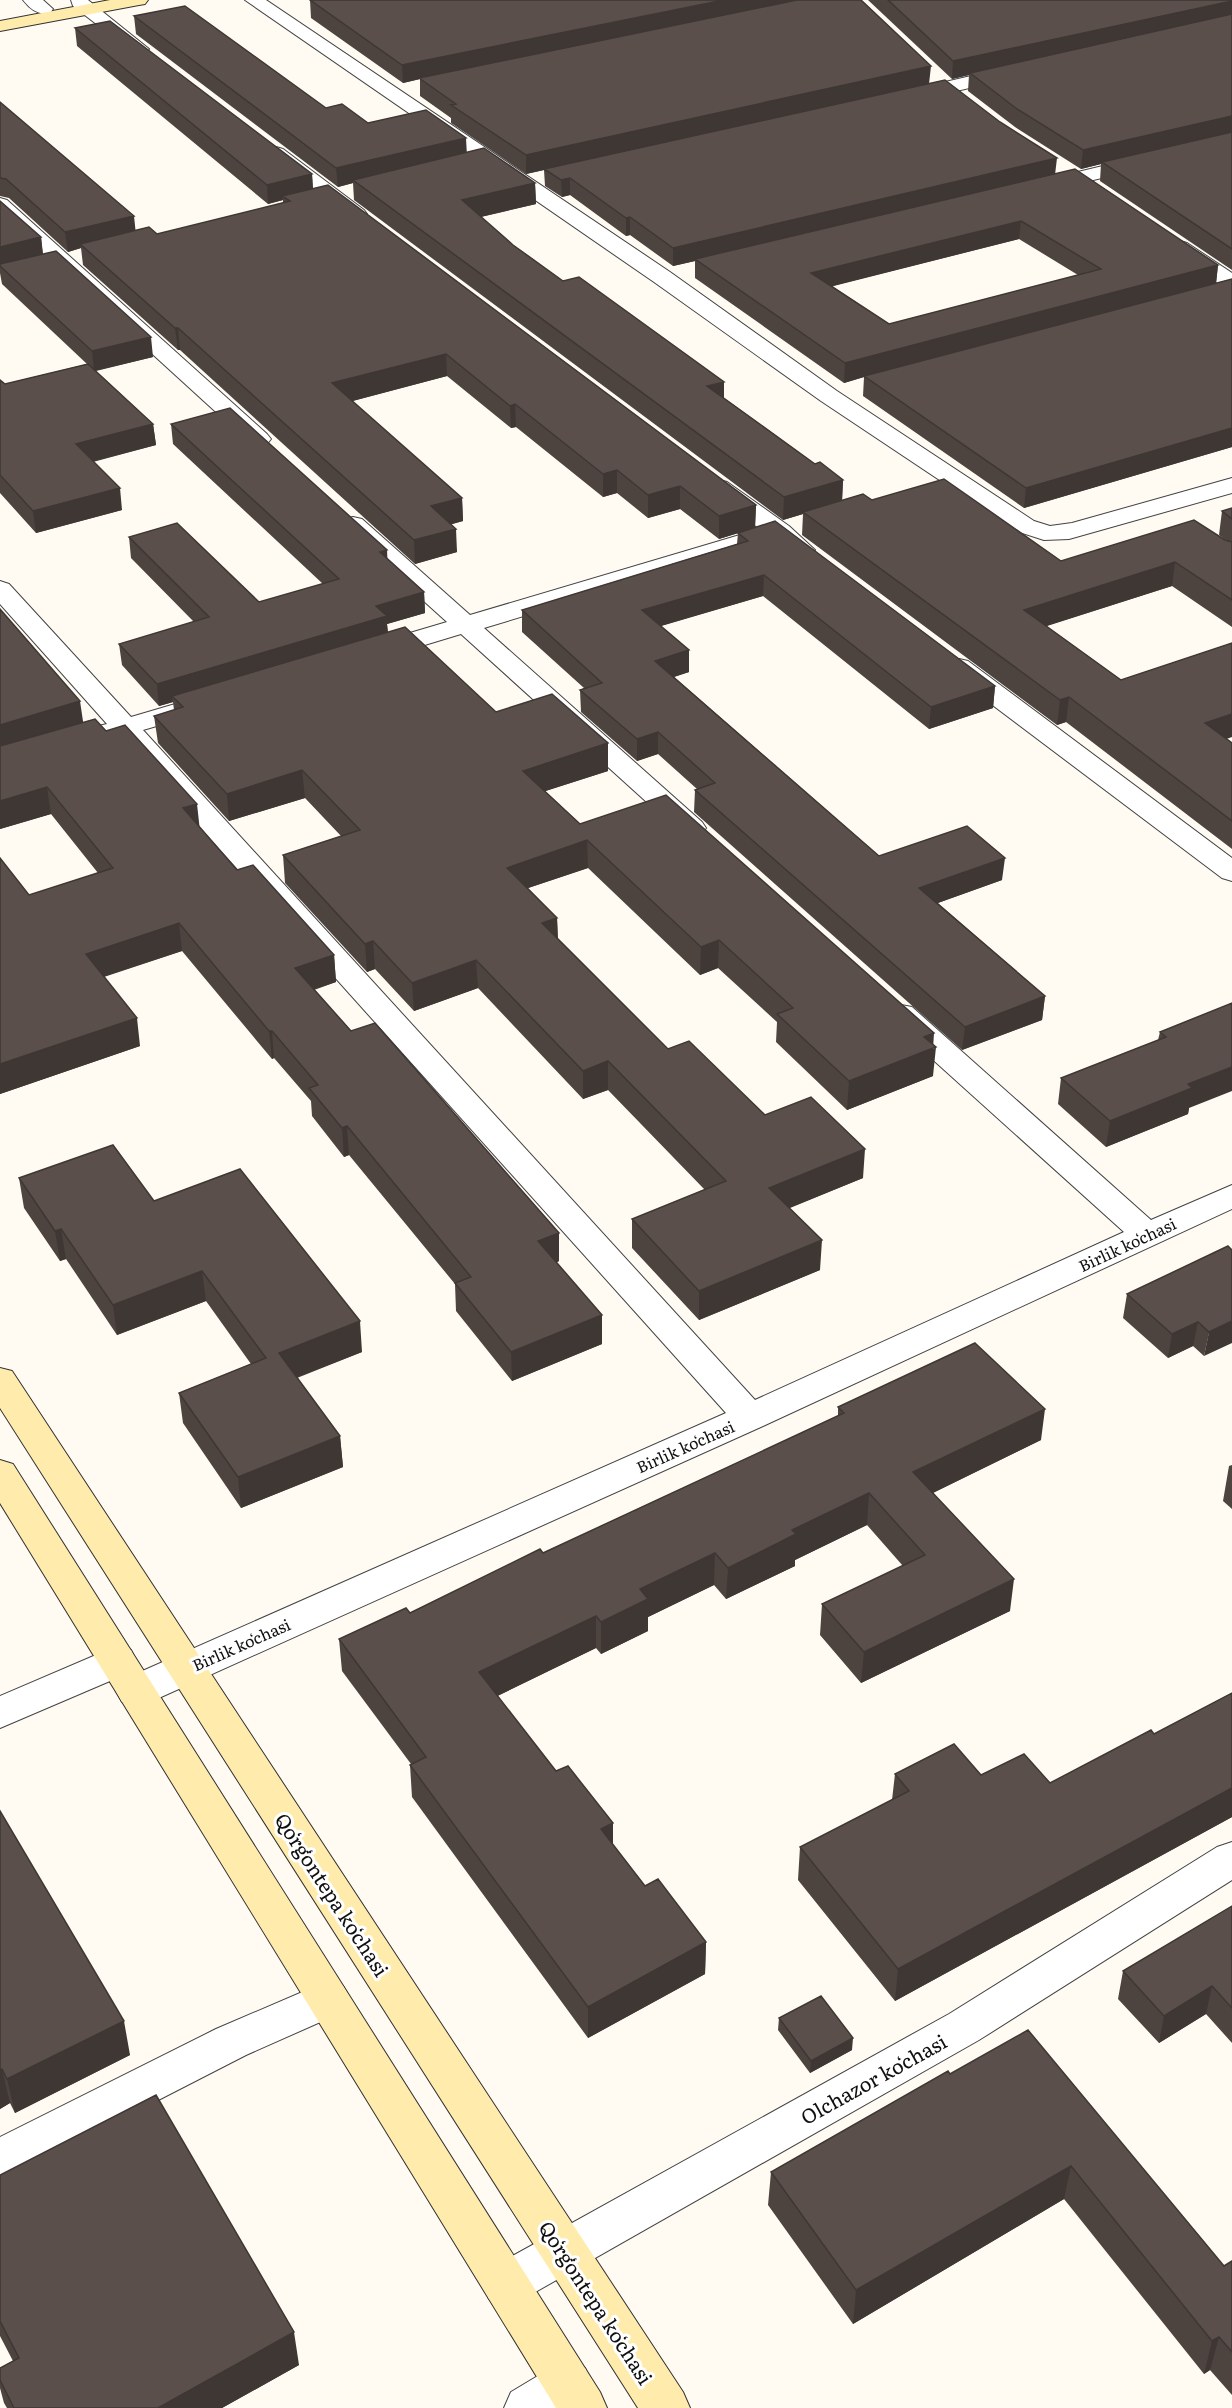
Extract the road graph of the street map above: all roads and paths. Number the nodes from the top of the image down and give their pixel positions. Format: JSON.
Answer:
{"nodes":[{"id":1,"x":139,"y":0,"type":"edge"},
{"id":2,"x":254,"y":0,"type":"edge"},
{"id":3,"x":38,"y":4,"type":"edge"},
{"id":4,"x":86,"y":4,"type":"edge"},
{"id":5,"x":0,"y":17,"type":"edge"},
{"id":6,"x":0,"y":26,"type":"edge"},
{"id":7,"x":155,"y":60,"type":"edge"},
{"id":8,"x":1027,"y":70,"type":"edge"},
{"id":9,"x":930,"y":72,"type":"edge"},
{"id":10,"x":947,"y":87,"type":"junction"},
{"id":11,"x":415,"y":88,"type":"dead end"},
{"id":12,"x":392,"y":93,"type":"junction"},
{"id":13,"x":890,"y":100,"type":"edge"},
{"id":14,"x":964,"y":100,"type":"edge"},
{"id":15,"x":258,"y":139,"type":"edge"},
{"id":16,"x":1232,"y":141,"type":"edge"},
{"id":17,"x":490,"y":159,"type":"junction"},
{"id":18,"x":468,"y":164,"type":"edge"},
{"id":19,"x":1058,"y":165,"type":"edge"},
{"id":20,"x":547,"y":177,"type":"edge"},
{"id":21,"x":1078,"y":178,"type":"junction"},
{"id":22,"x":524,"y":182,"type":"junction"},
{"id":23,"x":1020,"y":191,"type":"edge"},
{"id":24,"x":1097,"y":191,"type":"edge"},
{"id":25,"x":0,"y":204,"type":"edge"},
{"id":26,"x":370,"y":225,"type":"edge"},
{"id":27,"x":1165,"y":237,"type":"edge"},
{"id":28,"x":685,"y":271,"type":"dead end"},
{"id":29,"x":662,"y":277,"type":"junction"},
{"id":30,"x":1232,"y":283,"type":"edge"},
{"id":31,"x":1232,"y":289,"type":"edge"},
{"id":32,"x":1209,"y":295,"type":"edge"},
{"id":33,"x":852,"y":390,"type":"dead end"},
{"id":34,"x":829,"y":396,"type":"junction"},
{"id":35,"x":282,"y":459,"type":"edge"},
{"id":36,"x":703,"y":475,"type":"edge"},
{"id":37,"x":954,"y":479,"type":"junction"},
{"id":38,"x":1232,"y":485,"type":"edge"},
{"id":39,"x":921,"y":489,"type":"edge"},
{"id":40,"x":334,"y":507,"type":"edge"},
{"id":41,"x":1155,"y":507,"type":"junction"},
{"id":42,"x":812,"y":522,"type":"edge"},
{"id":43,"x":1184,"y":526,"type":"edge"},
{"id":44,"x":779,"y":532,"type":"junction"},
{"id":45,"x":817,"y":560,"type":"edge"},
{"id":46,"x":0,"y":589,"type":"edge"},
{"id":47,"x":465,"y":625,"type":"junction"},
{"id":48,"x":939,"y":652,"type":"edge"},
{"id":49,"x":351,"y":659,"type":"edge"},
{"id":50,"x":226,"y":696,"type":"edge"},
{"id":51,"x":123,"y":727,"type":"junction"},
{"id":52,"x":79,"y":741,"type":"edge"},
{"id":53,"x":713,"y":847,"type":"edge"},
{"id":54,"x":1232,"y":872,"type":"edge"},
{"id":55,"x":882,"y":998,"type":"edge"},
{"id":56,"x":1232,"y":1196,"type":"edge"},
{"id":57,"x":1148,"y":1235,"type":"junction"},
{"id":58,"x":0,"y":1380,"type":"edge"},
{"id":59,"x":750,"y":1417,"type":"junction"},
{"id":60,"x":0,"y":1473,"type":"edge"},
{"id":61,"x":187,"y":1668,"type":"junction"},
{"id":62,"x":127,"y":1676,"type":"junction"},
{"id":63,"x":0,"y":1713,"type":"edge"},
{"id":64,"x":1232,"y":1859,"type":"edge"},
{"id":65,"x":328,"y":1999,"type":"junction"},
{"id":66,"x":0,"y":2159,"type":"edge"},
{"id":67,"x":565,"y":2252,"type":"junction"},
{"id":68,"x":506,"y":2284,"type":"junction"},
{"id":69,"x":575,"y":2396,"type":"edge"},
{"id":70,"x":528,"y":2408,"type":"edge"},
{"id":71,"x":666,"y":2408,"type":"edge"}],
"edges":[{"from":1,"to":4,"type":"main road"},
{"from":2,"to":12,"type":"street"},
{"from":3,"to":4,"type":"main road"},
{"from":3,"to":5,"type":"main road"},
{"from":4,"to":6,"type":"main road"},
{"from":4,"to":7,"type":"street"},
{"from":8,"to":10,"type":"street"},
{"from":9,"to":10,"type":"street"},
{"from":10,"to":13,"type":"street"},
{"from":10,"to":14,"type":"street"},
{"from":11,"to":12,"type":"street"},
{"from":12,"to":17,"type":"street"},
{"from":15,"to":26,"type":"street"},
{"from":16,"to":21,"type":"street"},
{"from":17,"to":18,"type":"street"},
{"from":17,"to":22,"type":"street"},
{"from":19,"to":21,"type":"street"},
{"from":20,"to":22,"type":"street"},
{"from":21,"to":23,"type":"street"},
{"from":21,"to":24,"type":"street"},
{"from":22,"to":29,"type":"street"},
{"from":25,"to":35,"type":"street"},
{"from":27,"to":30,"type":"street"},
{"from":28,"to":29,"type":"street"},
{"from":29,"to":34,"type":"street"},
{"from":31,"to":32,"type":"street"},
{"from":33,"to":34,"type":"street"},
{"from":34,"to":37,"type":"street"},
{"from":36,"to":44,"type":"street"},
{"from":37,"to":39,"type":"street"},
{"from":37,"to":41,"type":"street"},
{"from":38,"to":41,"type":"street"},
{"from":40,"to":47,"type":"street"},
{"from":41,"to":43,"type":"street"},
{"from":42,"to":44,"type":"street"},
{"from":44,"to":45,"type":"street"},
{"from":44,"to":47,"type":"street"},
{"from":46,"to":51,"type":"street"},
{"from":47,"to":49,"type":"street"},
{"from":47,"to":53,"type":"street"},
{"from":48,"to":54,"type":"street"},
{"from":50,"to":51,"type":"street"},
{"from":51,"to":52,"type":"street"},
{"from":51,"to":59,"type":"street"},
{"from":55,"to":57,"type":"street"},
{"from":56,"to":57,"type":"street","name":"Birlik koʻchasi"},
{"from":57,"to":59,"type":"street","name":"Birlik koʻchasi"},
{"from":58,"to":61,"type":"main road","name":"Qoʻrgʻontepa koʻchasi"},
{"from":59,"to":61,"type":"street","name":"Birlik koʻchasi"},
{"from":60,"to":62,"type":"main road"},
{"from":61,"to":62,"type":"street","name":"Birlik koʻchasi"},
{"from":61,"to":67,"type":"main road","name":"Qoʻrgʻontepa koʻchasi"},
{"from":62,"to":63,"type":"street","name":"Birlik koʻchasi"},
{"from":62,"to":65,"type":"main road"},
{"from":64,"to":67,"type":"street","name":"Olchazor koʻchasi"},
{"from":65,"to":66,"type":"street"},
{"from":65,"to":68,"type":"main road"},
{"from":67,"to":68,"type":"street","name":"Olchazor koʻchasi"},
{"from":67,"to":71,"type":"main road","name":"Qoʻrgʻontepa koʻchasi"},
{"from":68,"to":69,"type":"main road"},
{"from":69,"to":70,"type":"street"}]}
